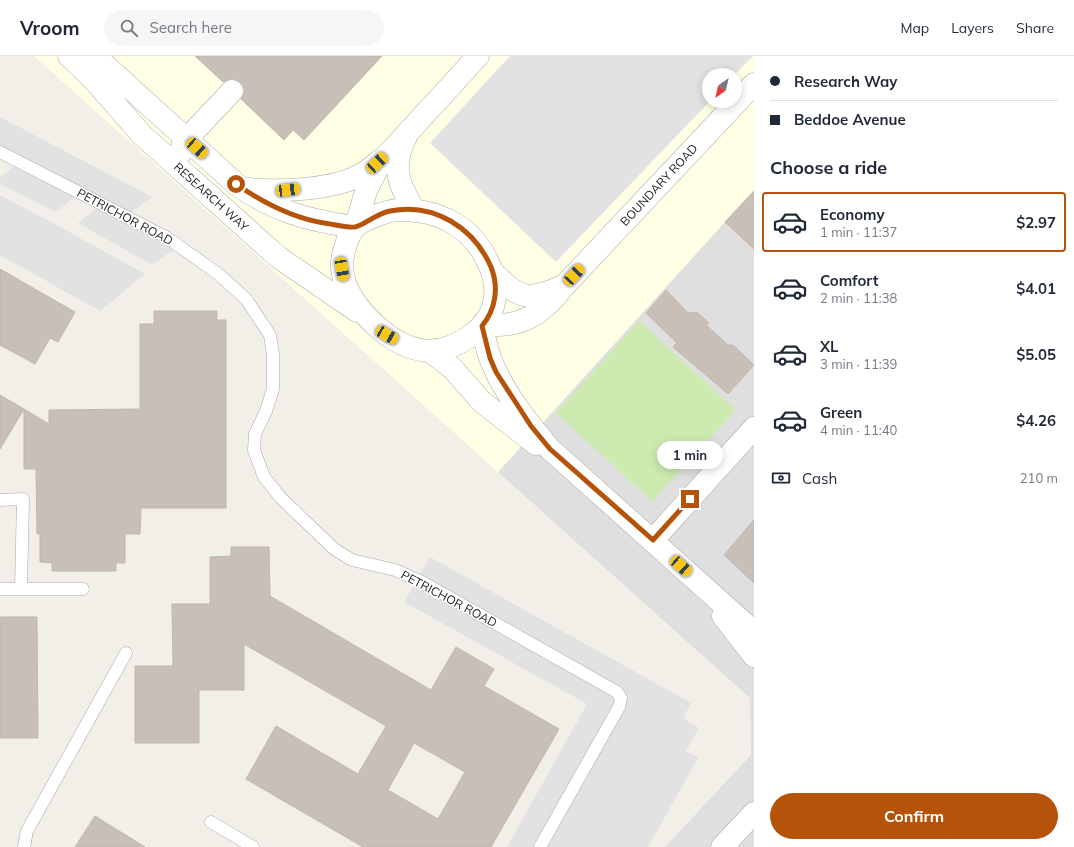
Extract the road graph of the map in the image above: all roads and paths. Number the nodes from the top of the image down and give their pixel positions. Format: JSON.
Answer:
{"nodes":[{"id":1,"x":68,"y":56,"type":"edge"},
{"id":2,"x":95,"y":56,"type":"edge"},
{"id":3,"x":478,"y":56,"type":"edge"},
{"id":4,"x":754,"y":84,"type":"edge"},
{"id":5,"x":232,"y":91,"type":"dead end"},
{"id":6,"x":412,"y":128,"type":"junction"},
{"id":7,"x":187,"y":139,"type":"junction"},
{"id":8,"x":390,"y":151,"type":"junction"},
{"id":9,"x":0,"y":152,"type":"edge"},
{"id":10,"x":179,"y":167,"type":"junction"},
{"id":11,"x":244,"y":189,"type":"junction"},
{"id":12,"x":415,"y":210,"type":"junction"},
{"id":13,"x":356,"y":226,"type":"junction"},
{"id":14,"x":493,"y":272,"type":"junction"},
{"id":15,"x":564,"y":286,"type":"junction"},
{"id":16,"x":370,"y":320,"type":"junction"},
{"id":17,"x":483,"y":326,"type":"junction"},
{"id":18,"x":430,"y":351,"type":"junction"},
{"id":19,"x":754,"y":428,"type":"edge"},
{"id":20,"x":0,"y":500,"type":"edge"},
{"id":21,"x":606,"y":500,"type":"junction"},
{"id":22,"x":653,"y":540,"type":"junction"},
{"id":23,"x":700,"y":583,"type":"junction"},
{"id":24,"x":21,"y":589,"type":"junction"},
{"id":25,"x":84,"y":589,"type":"dead end"},
{"id":26,"x":0,"y":590,"type":"edge"},
{"id":27,"x":754,"y":632,"type":"edge"},
{"id":28,"x":126,"y":653,"type":"dead end"},
{"id":29,"x":754,"y":656,"type":"edge"},
{"id":30,"x":754,"y":813,"type":"edge"},
{"id":31,"x":211,"y":822,"type":"dead end"},
{"id":32,"x":24,"y":847,"type":"edge"},
{"id":33,"x":253,"y":847,"type":"edge"},
{"id":34,"x":540,"y":847,"type":"edge"},
{"id":35,"x":722,"y":847,"type":"edge"}],
"edges":[{"from":1,"to":10,"type":"street","name":"RESEARCH WAY"},
{"from":2,"to":7,"type":"street"},
{"from":3,"to":6,"type":"street"},
{"from":4,"to":15,"type":"street","name":"BOUNDARY ROAD"},
{"from":5,"to":7,"type":"street"},
{"from":6,"to":8,"type":"street"},
{"from":6,"to":12,"type":"street"},
{"from":7,"to":10,"type":"street"},
{"from":7,"to":11,"type":"street"},
{"from":8,"to":11,"type":"street"},
{"from":8,"to":13,"type":"street"},
{"from":9,"to":34,"type":"lane","name":"PETRICHOR ROAD"},
{"from":10,"to":16,"type":"street","name":"RESEARCH WAY"},
{"from":11,"to":13,"type":"street"},
{"from":12,"to":13,"type":"street"},
{"from":12,"to":14,"type":"street"},
{"from":13,"to":16,"type":"street"},
{"from":14,"to":15,"type":"street","name":"BOUNDARY ROAD"},
{"from":14,"to":17,"type":"street"},
{"from":15,"to":17,"type":"street","name":"BOUNDARY ROAD"},
{"from":16,"to":18,"type":"street"},
{"from":17,"to":18,"type":"street"},
{"from":17,"to":21,"type":"street"},
{"from":18,"to":21,"type":"street"},
{"from":19,"to":22,"type":"street"},
{"from":20,"to":24,"type":"lane"},
{"from":21,"to":22,"type":"street"},
{"from":22,"to":23,"type":"street"},
{"from":23,"to":27,"type":"street"},
{"from":23,"to":29,"type":"street"},
{"from":24,"to":25,"type":"lane"},
{"from":24,"to":26,"type":"lane"},
{"from":28,"to":32,"type":"lane"},
{"from":30,"to":35,"type":"street"},
{"from":31,"to":33,"type":"lane"}]}
